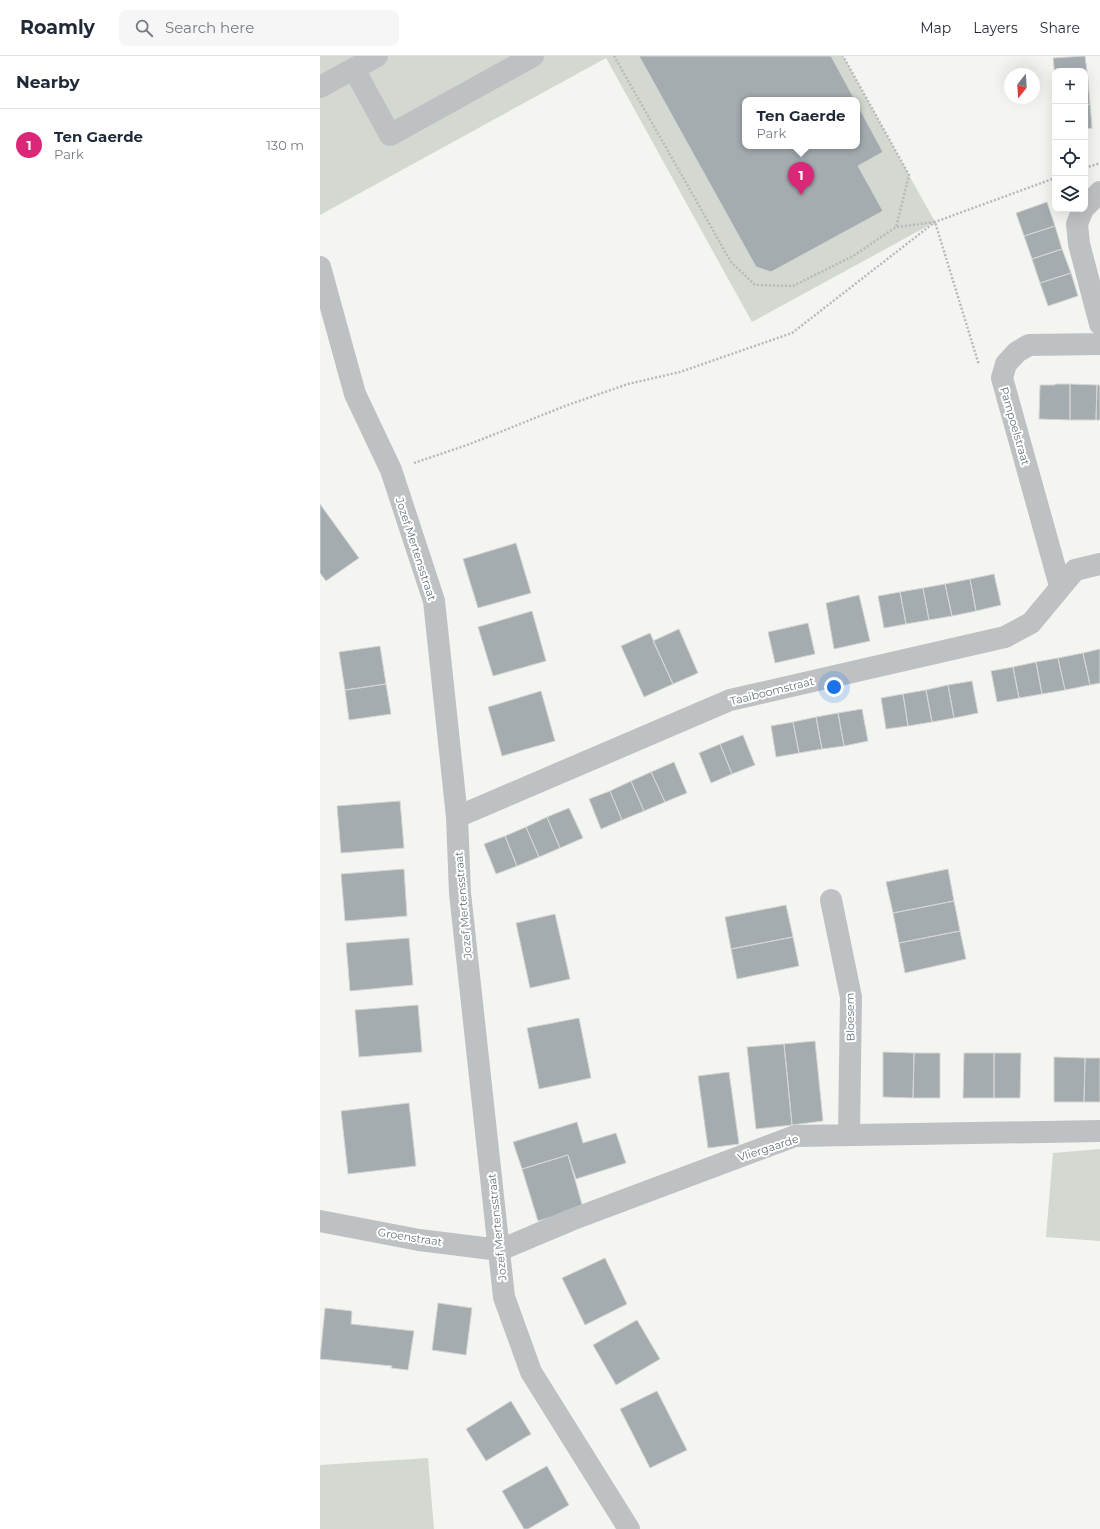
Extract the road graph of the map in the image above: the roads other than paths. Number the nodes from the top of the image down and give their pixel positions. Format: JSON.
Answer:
{"nodes":[{"id":1,"x":377,"y":56,"type":"edge"},
{"id":2,"x":533,"y":56,"type":"edge"},
{"id":3,"x":354,"y":69,"type":"junction"},
{"id":4,"x":320,"y":87,"type":"edge"},
{"id":5,"x":1100,"y":192,"type":"edge"},
{"id":6,"x":1088,"y":204,"type":"edge"},
{"id":7,"x":1082,"y":212,"type":"edge"},
{"id":8,"x":320,"y":267,"type":"edge"},
{"id":9,"x":1100,"y":324,"type":"edge"},
{"id":10,"x":1100,"y":344,"type":"edge"},
{"id":11,"x":1100,"y":564,"type":"edge"},
{"id":12,"x":1060,"y":586,"type":"junction"},
{"id":13,"x":457,"y":817,"type":"junction"},
{"id":14,"x":831,"y":900,"type":"dead end"},
{"id":15,"x":1100,"y":1131,"type":"edge"},
{"id":16,"x":849,"y":1136,"type":"junction"},
{"id":17,"x":320,"y":1221,"type":"edge"},
{"id":18,"x":500,"y":1250,"type":"junction"},
{"id":19,"x":629,"y":1529,"type":"edge"}],
"edges":[{"from":1,"to":3,"type":"street"},
{"from":2,"to":3,"type":"street"},
{"from":3,"to":4,"type":"street"},
{"from":5,"to":6,"type":"street"},
{"from":7,"to":9,"type":"street"},
{"from":8,"to":13,"type":"street","name":"Jozef Mertensstraat"},
{"from":10,"to":12,"type":"street","name":"Pampoelstraat"},
{"from":11,"to":12,"type":"street","name":"Taaiboomstraat"},
{"from":12,"to":13,"type":"street","name":"Taaiboomstraat"},
{"from":13,"to":18,"type":"street","name":"Jozef Mertensstraat"},
{"from":14,"to":16,"type":"street","name":"Bloesem"},
{"from":15,"to":16,"type":"street","name":"Vliergaarde"},
{"from":16,"to":18,"type":"street","name":"Vliergaarde"},
{"from":17,"to":18,"type":"street","name":"Groenstraat"},
{"from":18,"to":19,"type":"street","name":"Jozef Mertensstraat"}]}
